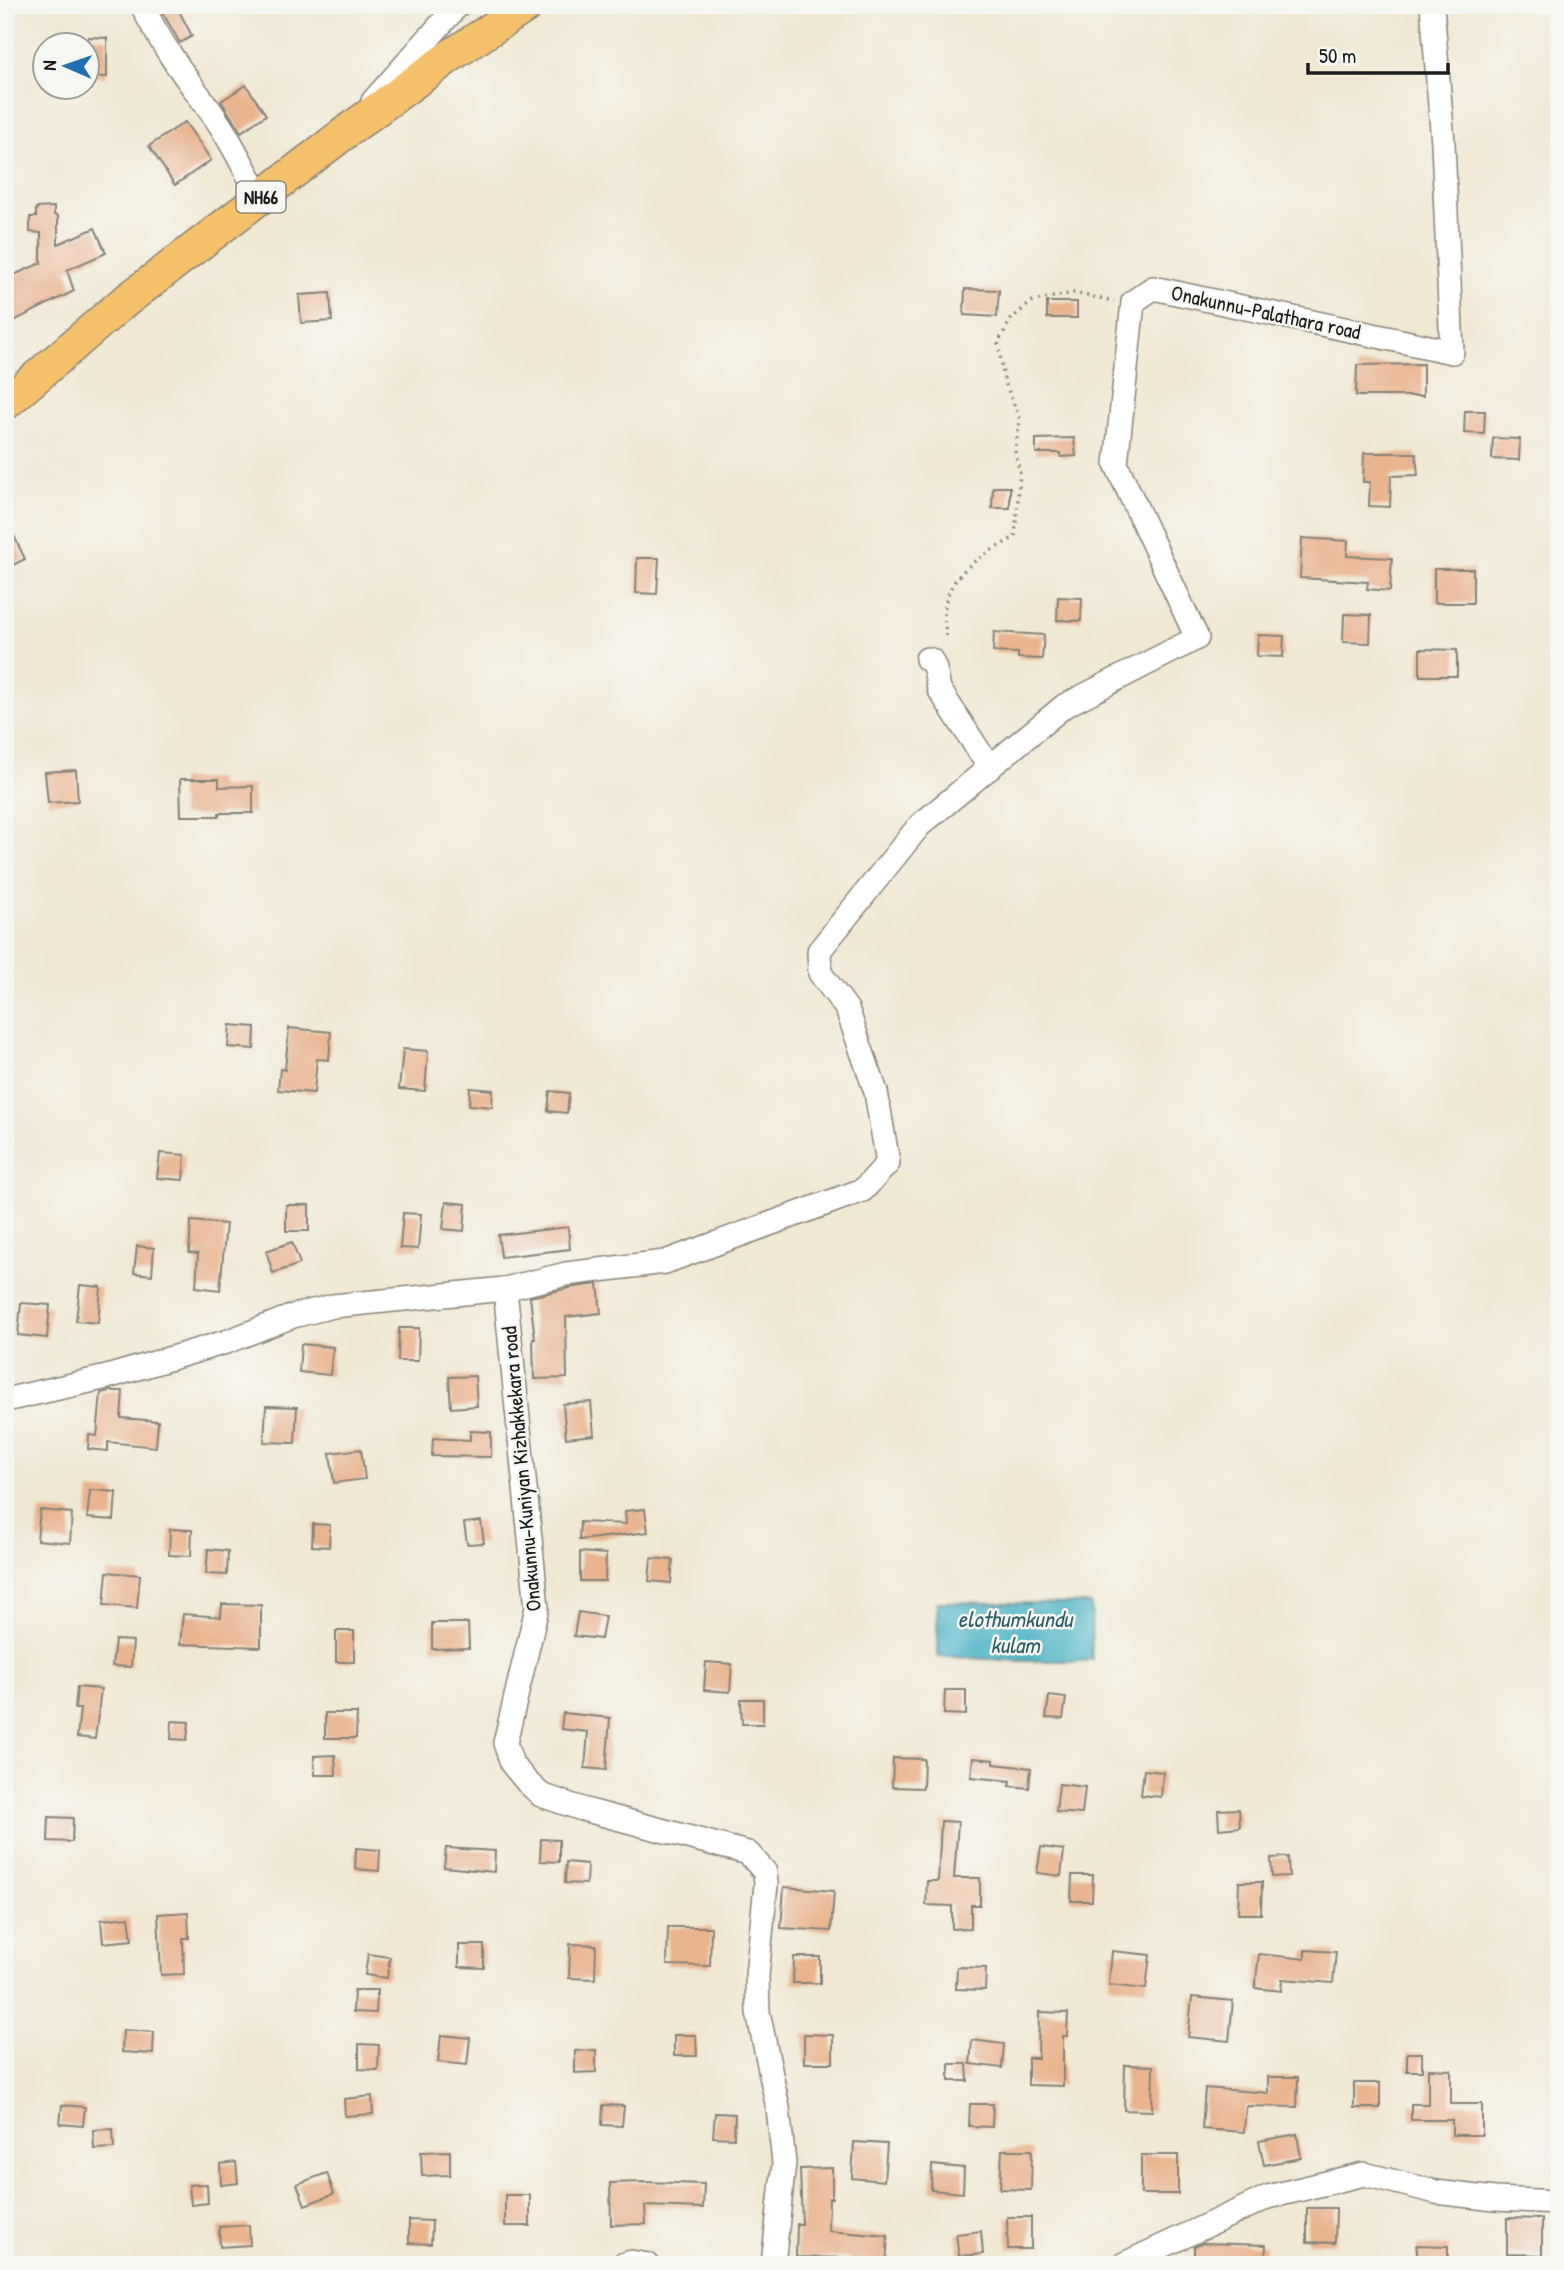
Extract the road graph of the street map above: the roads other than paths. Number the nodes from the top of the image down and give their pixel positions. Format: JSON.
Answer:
{"nodes":[{"id":1,"x":142,"y":5,"type":"edge"},
{"id":2,"x":458,"y":5,"type":"edge"},
{"id":3,"x":528,"y":5,"type":"edge"},
{"id":4,"x":1432,"y":5,"type":"edge"},
{"id":5,"x":346,"y":132,"type":"junction"},
{"id":6,"x":260,"y":198,"type":"junction"},
{"id":7,"x":5,"y":404,"type":"edge"},
{"id":8,"x":927,"y":659,"type":"dead end"},
{"id":9,"x":990,"y":768,"type":"junction"},
{"id":10,"x":505,"y":1289,"type":"junction"},
{"id":11,"x":5,"y":1400,"type":"edge"},
{"id":12,"x":1559,"y":2202,"type":"edge"},
{"id":13,"x":622,"y":2265,"type":"edge"},
{"id":14,"x":648,"y":2265,"type":"edge"},
{"id":15,"x":773,"y":2265,"type":"edge"},
{"id":16,"x":1122,"y":2265,"type":"edge"}],
"edges":[{"from":1,"to":6,"type":"street"},
{"from":2,"to":5,"type":"street"},
{"from":3,"to":5,"type":"highway","number":"NH66"},
{"from":4,"to":9,"type":"street","name":"Onakunnu-Palathara road"},
{"from":5,"to":6,"type":"highway","number":"NH66"},
{"from":6,"to":7,"type":"highway","number":"NH66"},
{"from":8,"to":9,"type":"street"},
{"from":9,"to":10,"type":"street","name":"Onakunnu-Palathara road"},
{"from":10,"to":11,"type":"street"},
{"from":10,"to":15,"type":"street","name":"Onakunnu-Kuniyan Kizhakkekara road"},
{"from":12,"to":16,"type":"street"},
{"from":13,"to":14,"type":"street"}]}
